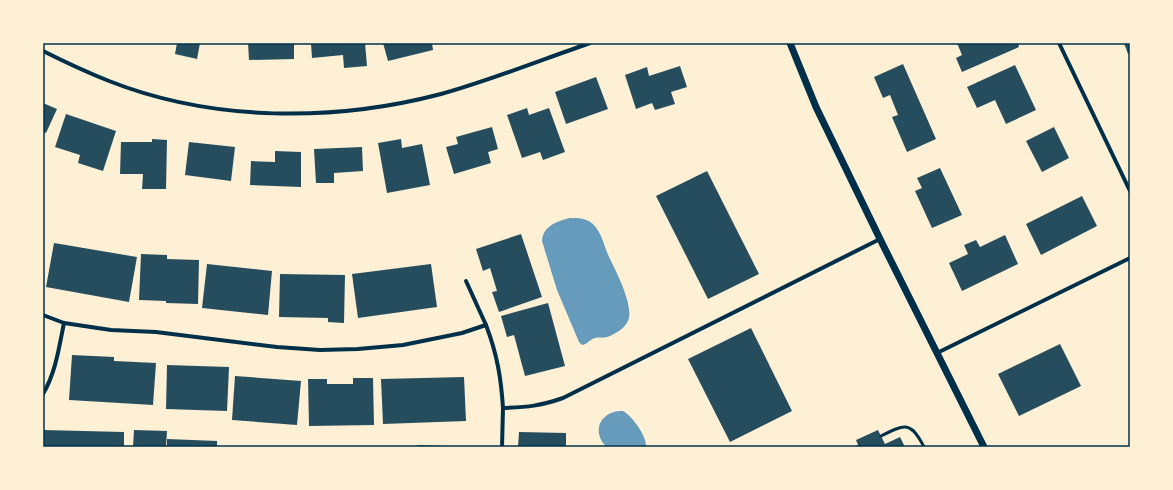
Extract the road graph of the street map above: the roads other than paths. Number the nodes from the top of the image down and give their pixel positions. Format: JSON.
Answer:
{"nodes":[{"id":1,"x":590,"y":43,"type":"edge"},
{"id":2,"x":790,"y":43,"type":"edge"},
{"id":3,"x":1059,"y":43,"type":"edge"},
{"id":4,"x":43,"y":51,"type":"edge"},
{"id":5,"x":1130,"y":191,"type":"edge"},
{"id":6,"x":880,"y":239,"type":"junction"},
{"id":7,"x":1130,"y":258,"type":"edge"},
{"id":8,"x":466,"y":281,"type":"dead end"},
{"id":9,"x":43,"y":315,"type":"edge"},
{"id":10,"x":64,"y":323,"type":"junction"},
{"id":11,"x":486,"y":325,"type":"junction"},
{"id":12,"x":937,"y":353,"type":"junction"},
{"id":13,"x":43,"y":394,"type":"edge"},
{"id":14,"x":503,"y":408,"type":"junction"},
{"id":15,"x":881,"y":436,"type":"dead end"},
{"id":16,"x":502,"y":447,"type":"edge"},
{"id":17,"x":924,"y":447,"type":"edge"},
{"id":18,"x":984,"y":447,"type":"edge"}],
"edges":[{"from":1,"to":4,"type":"street"},
{"from":2,"to":6,"type":"street"},
{"from":3,"to":5,"type":"street"},
{"from":6,"to":12,"type":"street"},
{"from":6,"to":14,"type":"street"},
{"from":7,"to":12,"type":"street"},
{"from":8,"to":11,"type":"street"},
{"from":9,"to":10,"type":"street"},
{"from":10,"to":11,"type":"street"},
{"from":10,"to":13,"type":"street"},
{"from":11,"to":14,"type":"street"},
{"from":12,"to":18,"type":"street"},
{"from":14,"to":16,"type":"street"},
{"from":15,"to":17,"type":"lane"}]}
